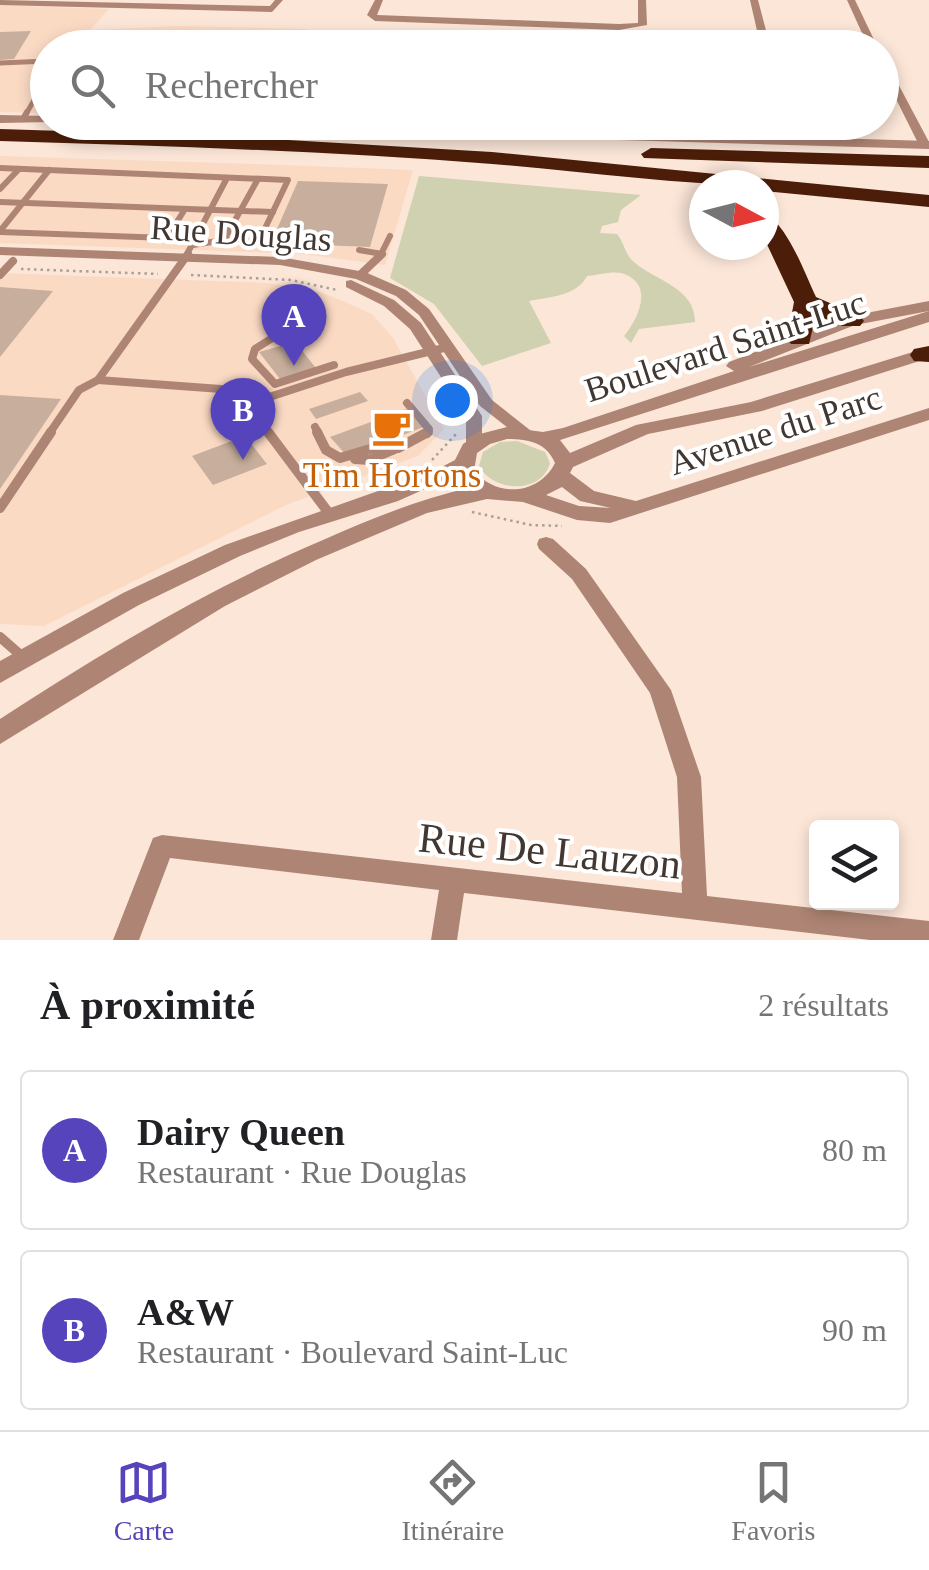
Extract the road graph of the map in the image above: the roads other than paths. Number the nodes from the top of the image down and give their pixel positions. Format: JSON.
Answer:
{"nodes":[{"id":1,"x":380,"y":0,"type":"edge"},
{"id":2,"x":642,"y":0,"type":"edge"},
{"id":3,"x":754,"y":0,"type":"edge"},
{"id":4,"x":851,"y":0,"type":"edge"},
{"id":5,"x":15,"y":1,"type":"edge"},
{"id":6,"x":0,"y":2,"type":"edge"},
{"id":7,"x":111,"y":2,"type":"edge"},
{"id":8,"x":275,"y":4,"type":"edge"},
{"id":9,"x":762,"y":30,"type":"edge"},
{"id":10,"x":865,"y":30,"type":"edge"},
{"id":11,"x":30,"y":62,"type":"edge"},
{"id":12,"x":0,"y":63,"type":"edge"},
{"id":13,"x":899,"y":95,"type":"edge"},
{"id":14,"x":30,"y":107,"type":"edge"},
{"id":15,"x":0,"y":118,"type":"edge"},
{"id":16,"x":23,"y":119,"type":"junction"},
{"id":17,"x":30,"y":119,"type":"edge"},
{"id":18,"x":0,"y":135,"type":"edge"},
{"id":19,"x":30,"y":136,"type":"edge"},
{"id":20,"x":121,"y":140,"type":"edge"},
{"id":21,"x":732,"y":140,"type":"edge"},
{"id":22,"x":790,"y":142,"type":"joint"},
{"id":23,"x":0,"y":150,"type":"edge"},
{"id":24,"x":363,"y":150,"type":"junction"},
{"id":25,"x":928,"y":150,"type":"edge"},
{"id":26,"x":0,"y":170,"type":"edge"},
{"id":27,"x":49,"y":170,"type":"junction"},
{"id":28,"x":17,"y":171,"type":"junction"},
{"id":29,"x":227,"y":178,"type":"junction"},
{"id":30,"x":258,"y":179,"type":"junction"},
{"id":31,"x":689,"y":186,"type":"edge"},
{"id":32,"x":0,"y":190,"type":"edge"},
{"id":33,"x":779,"y":194,"type":"edge"},
{"id":34,"x":0,"y":202,"type":"edge"},
{"id":35,"x":929,"y":202,"type":"edge"},
{"id":36,"x":22,"y":203,"type":"junction"},
{"id":37,"x":862,"y":203,"type":"junction"},
{"id":38,"x":184,"y":208,"type":"junction"},
{"id":39,"x":929,"y":209,"type":"edge"},
{"id":40,"x":212,"y":210,"type":"junction"},
{"id":41,"x":240,"y":210,"type":"junction"},
{"id":42,"x":273,"y":212,"type":"junction"},
{"id":43,"x":779,"y":217,"type":"edge"},
{"id":44,"x":779,"y":220,"type":"edge"},
{"id":45,"x":0,"y":232,"type":"edge"},
{"id":46,"x":390,"y":236,"type":"dead end"},
{"id":47,"x":224,"y":240,"type":"junction"},
{"id":48,"x":358,"y":250,"type":"dead end"},
{"id":49,"x":382,"y":254,"type":"junction"},
{"id":50,"x":185,"y":256,"type":"junction"},
{"id":51,"x":4,"y":257,"type":"edge"},
{"id":52,"x":0,"y":275,"type":"edge"},
{"id":53,"x":360,"y":275,"type":"junction"},
{"id":54,"x":306,"y":297,"type":"dead end"},
{"id":55,"x":806,"y":302,"type":"junction"},
{"id":56,"x":929,"y":306,"type":"edge"},
{"id":57,"x":929,"y":316,"type":"edge"},
{"id":58,"x":852,"y":321,"type":"junction"},
{"id":59,"x":800,"y":339,"type":"junction"},
{"id":60,"x":440,"y":349,"type":"junction"},
{"id":61,"x":927,"y":354,"type":"edge"},
{"id":62,"x":334,"y":364,"type":"dead end"},
{"id":63,"x":98,"y":380,"type":"junction"},
{"id":64,"x":714,"y":383,"type":"junction"},
{"id":65,"x":407,"y":403,"type":"dead end"},
{"id":66,"x":248,"y":404,"type":"junction"},
{"id":67,"x":929,"y":414,"type":"edge"},
{"id":68,"x":316,"y":427,"type":"dead end"},
{"id":69,"x":534,"y":436,"type":"junction"},
{"id":70,"x":474,"y":444,"type":"junction"},
{"id":71,"x":462,"y":464,"type":"junction"},
{"id":72,"x":563,"y":470,"type":"junction"},
{"id":73,"x":486,"y":492,"type":"junction"},
{"id":74,"x":524,"y":495,"type":"junction"},
{"id":75,"x":642,"y":507,"type":"junction"},
{"id":76,"x":0,"y":508,"type":"edge"},
{"id":77,"x":331,"y":516,"type":"junction"},
{"id":78,"x":546,"y":544,"type":"dead end"},
{"id":79,"x":0,"y":637,"type":"edge"},
{"id":80,"x":24,"y":658,"type":"junction"},
{"id":81,"x":0,"y":673,"type":"edge"},
{"id":82,"x":0,"y":733,"type":"edge"},
{"id":83,"x":452,"y":880,"type":"junction"},
{"id":84,"x":695,"y":907,"type":"junction"},
{"id":85,"x":929,"y":934,"type":"edge"},
{"id":86,"x":126,"y":940,"type":"edge"},
{"id":87,"x":444,"y":940,"type":"edge"}],
"edges":[{"from":1,"to":2,"type":"street"},
{"from":3,"to":9,"type":"street"},
{"from":4,"to":10,"type":"street"},
{"from":5,"to":6,"type":"street"},
{"from":5,"to":7,"type":"street"},
{"from":7,"to":8,"type":"street"},
{"from":11,"to":12,"type":"lane"},
{"from":13,"to":25,"type":"street"},
{"from":14,"to":16,"type":"lane"},
{"from":15,"to":16,"type":"street"},
{"from":16,"to":17,"type":"street"},
{"from":18,"to":19,"type":"highway"},
{"from":20,"to":24,"type":"highway"},
{"from":21,"to":22,"type":"street"},
{"from":22,"to":25,"type":"street"},
{"from":23,"to":31,"type":"highway"},
{"from":24,"to":25,"type":"highway"},
{"from":24,"to":35,"type":"highway"},
{"from":26,"to":28,"type":"lane"},
{"from":27,"to":28,"type":"lane"},
{"from":27,"to":29,"type":"lane"},
{"from":27,"to":36,"type":"lane"},
{"from":28,"to":32,"type":"lane"},
{"from":29,"to":30,"type":"lane"},
{"from":29,"to":40,"type":"lane"},
{"from":30,"to":41,"type":"lane"},
{"from":30,"to":42,"type":"lane"},
{"from":33,"to":37,"type":"highway"},
{"from":34,"to":36,"type":"lane"},
{"from":36,"to":38,"type":"lane"},
{"from":36,"to":45,"type":"lane"},
{"from":37,"to":39,"type":"highway"},
{"from":37,"to":43,"type":"highway"},
{"from":38,"to":40,"type":"lane"},
{"from":38,"to":45,"type":"lane"},
{"from":40,"to":41,"type":"lane"},
{"from":40,"to":50,"type":"lane"},
{"from":41,"to":42,"type":"lane"},
{"from":41,"to":47,"type":"lane"},
{"from":42,"to":47,"type":"lane"},
{"from":44,"to":55,"type":"highway"},
{"from":46,"to":49,"type":"lane"},
{"from":47,"to":50,"type":"lane"},
{"from":48,"to":49,"type":"lane"},
{"from":49,"to":53,"type":"lane"},
{"from":50,"to":51,"type":"street","name":"Rue Douglas"},
{"from":50,"to":53,"type":"street","name":"Rue Douglas"},
{"from":50,"to":60,"type":"street","name":"Rue Douglas"},
{"from":50,"to":63,"type":"lane"},
{"from":51,"to":52,"type":"lane"},
{"from":53,"to":60,"type":"street","name":"Rue Douglas"},
{"from":54,"to":62,"type":"lane"},
{"from":55,"to":58,"type":"highway"},
{"from":55,"to":59,"type":"highway"},
{"from":56,"to":58,"type":"street"},
{"from":57,"to":64,"type":"street","name":"Boulevard Saint-Luc"},
{"from":58,"to":59,"type":"street"},
{"from":59,"to":64,"type":"street"},
{"from":60,"to":66,"type":"lane"},
{"from":60,"to":69,"type":"street","name":"Rue Douglas"},
{"from":60,"to":70,"type":"street","name":"Rue Douglas"},
{"from":61,"to":72,"type":"street","name":"Boulevard Saint-Luc"},
{"from":63,"to":66,"type":"lane"},
{"from":63,"to":76,"type":"lane"},
{"from":64,"to":69,"type":"street","name":"Boulevard Saint-Luc"},
{"from":65,"to":68,"type":"lane"},
{"from":66,"to":77,"type":"lane"},
{"from":67,"to":75,"type":"street","name":"Avenue du Parc"},
{"from":69,"to":70,"type":"street"},
{"from":69,"to":72,"type":"street"},
{"from":70,"to":71,"type":"street"},
{"from":71,"to":73,"type":"street"},
{"from":71,"to":77,"type":"street"},
{"from":72,"to":74,"type":"street"},
{"from":72,"to":75,"type":"street","name":"Avenue du Parc"},
{"from":73,"to":74,"type":"street"},
{"from":73,"to":82,"type":"street"},
{"from":74,"to":75,"type":"street","name":"Avenue du Parc"},
{"from":77,"to":80,"type":"street"},
{"from":78,"to":84,"type":"street"},
{"from":79,"to":80,"type":"lane"},
{"from":80,"to":81,"type":"street"},
{"from":83,"to":84,"type":"street","name":"Rue De Lauzon"},
{"from":83,"to":86,"type":"street","name":"Rue De Lauzon"},
{"from":83,"to":87,"type":"street"},
{"from":84,"to":85,"type":"street","name":"Rue De Lauzon"}]}
